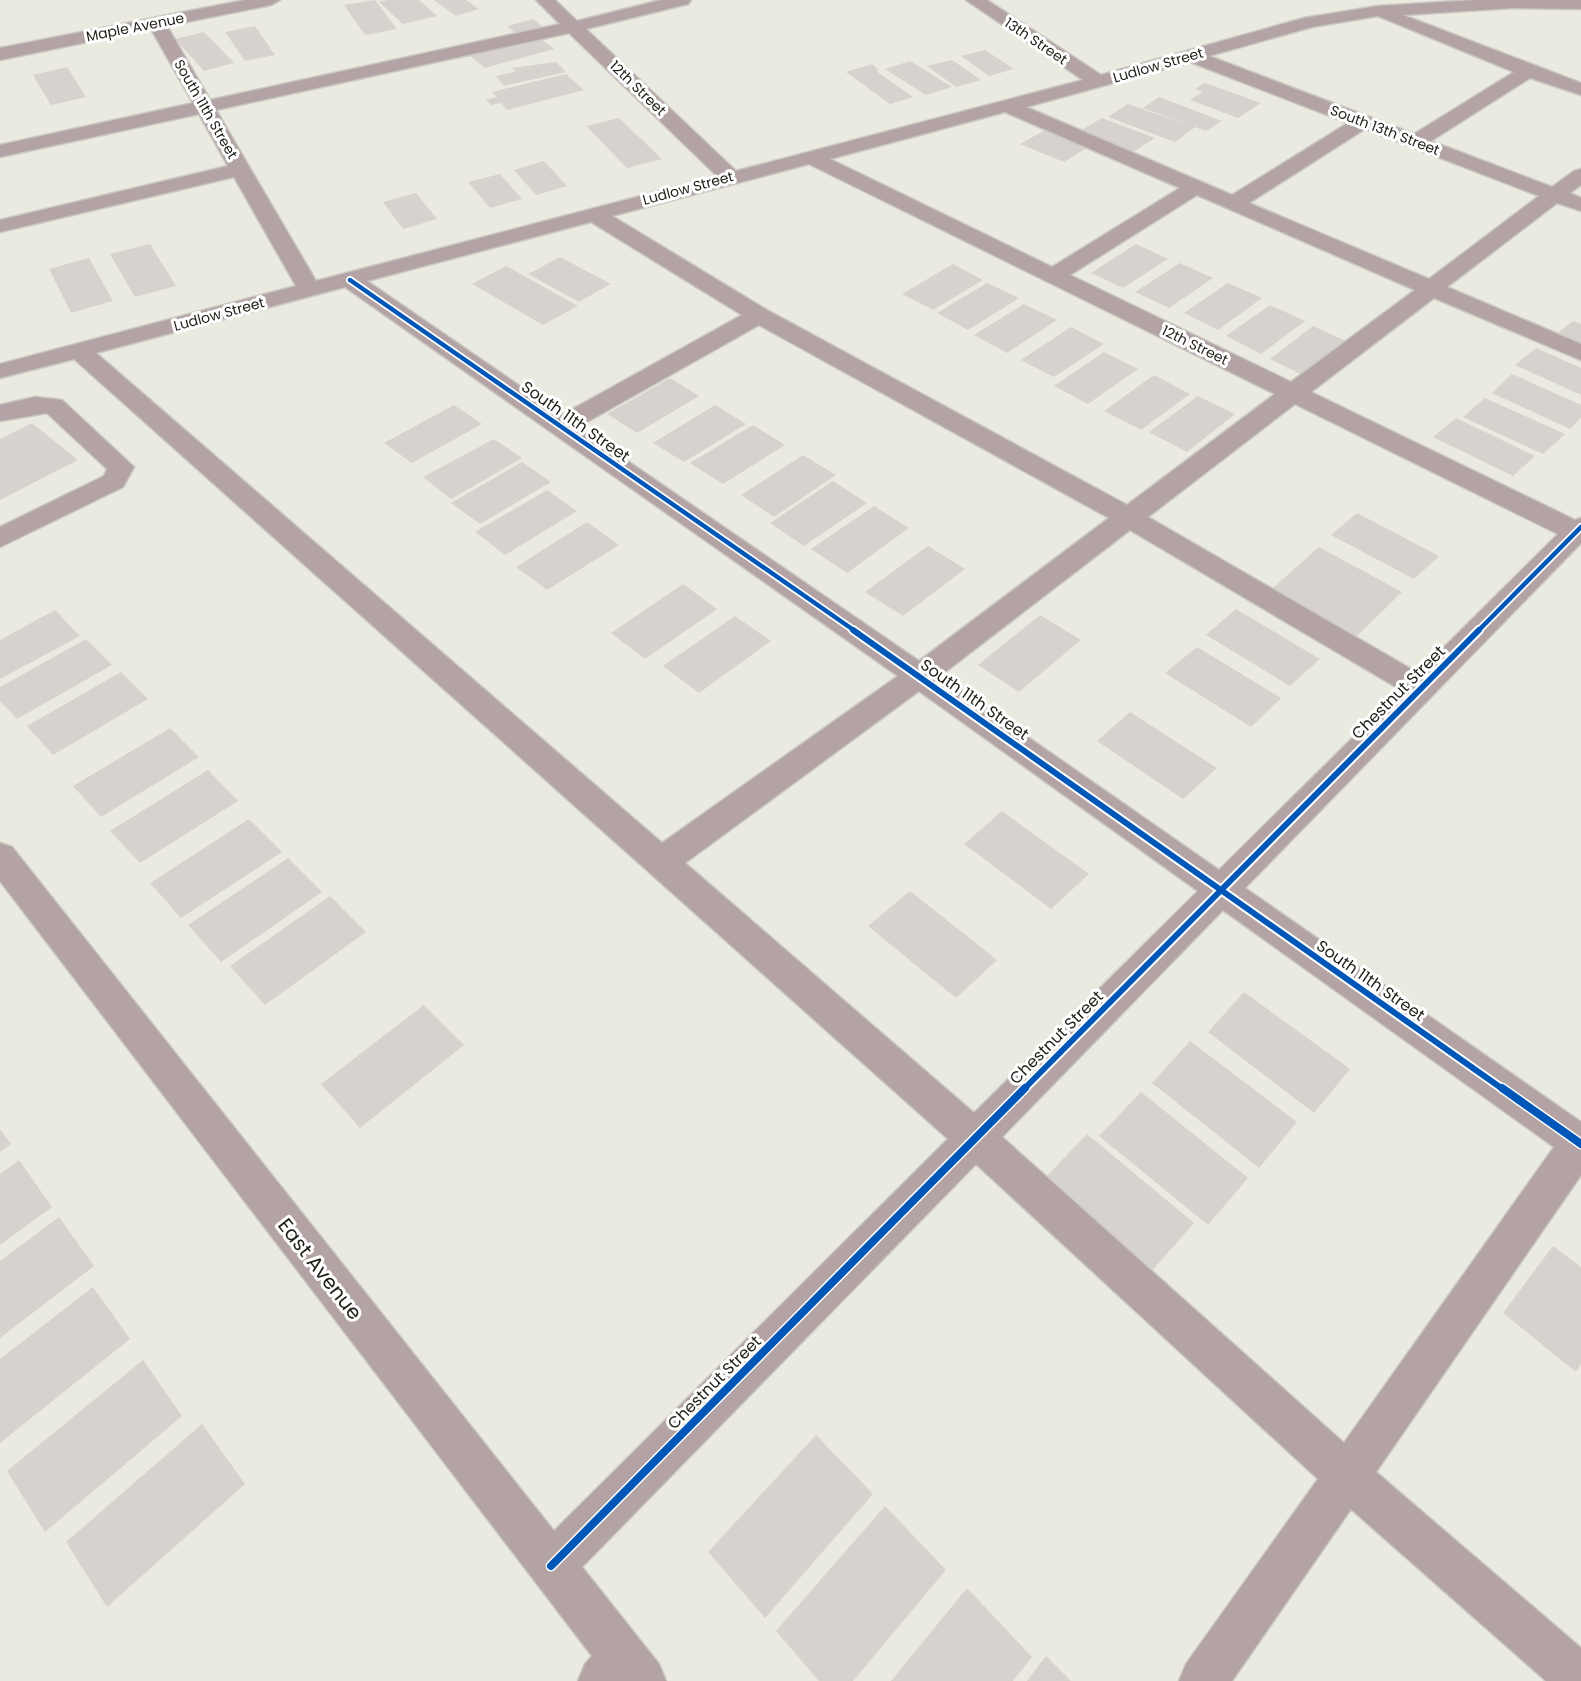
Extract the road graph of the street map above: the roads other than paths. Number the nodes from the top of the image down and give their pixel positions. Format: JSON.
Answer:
{"nodes":[{"id":1,"x":271,"y":0,"type":"edge"},
{"id":2,"x":545,"y":0,"type":"edge"},
{"id":3,"x":682,"y":0,"type":"edge"},
{"id":4,"x":975,"y":0,"type":"edge"},
{"id":5,"x":1581,"y":4,"type":"edge"},
{"id":6,"x":1378,"y":11,"type":"junction"},
{"id":7,"x":156,"y":22,"type":"junction"},
{"id":8,"x":573,"y":27,"type":"junction"},
{"id":9,"x":0,"y":54,"type":"edge"},
{"id":10,"x":1189,"y":55,"type":"junction"},
{"id":11,"x":1528,"y":71,"type":"junction"},
{"id":12,"x":1098,"y":82,"type":"junction"},
{"id":13,"x":1581,"y":89,"type":"edge"},
{"id":14,"x":1007,"y":106,"type":"junction"},
{"id":15,"x":206,"y":107,"type":"junction"},
{"id":16,"x":1363,"y":122,"type":"junction"},
{"id":17,"x":1415,"y":142,"type":"junction"},
{"id":18,"x":0,"y":151,"type":"edge"},
{"id":19,"x":810,"y":157,"type":"junction"},
{"id":20,"x":240,"y":169,"type":"junction"},
{"id":21,"x":1581,"y":175,"type":"edge"},
{"id":22,"x":730,"y":177,"type":"junction"},
{"id":23,"x":1196,"y":187,"type":"junction"},
{"id":24,"x":1554,"y":195,"type":"junction"},
{"id":25,"x":1234,"y":203,"type":"junction"},
{"id":26,"x":1581,"y":205,"type":"edge"},
{"id":27,"x":593,"y":214,"type":"junction"},
{"id":28,"x":0,"y":226,"type":"edge"},
{"id":29,"x":1053,"y":276,"type":"junction"},
{"id":30,"x":350,"y":280,"type":"junction"},
{"id":31,"x":1433,"y":289,"type":"junction"},
{"id":32,"x":310,"y":290,"type":"junction"},
{"id":33,"x":759,"y":315,"type":"junction"},
{"id":34,"x":79,"y":351,"type":"junction"},
{"id":35,"x":1581,"y":353,"type":"edge"},
{"id":36,"x":0,"y":372,"type":"edge"},
{"id":37,"x":1294,"y":394,"type":"junction"},
{"id":38,"x":0,"y":413,"type":"edge"},
{"id":39,"x":561,"y":426,"type":"junction"},
{"id":40,"x":1130,"y":518,"type":"junction"},
{"id":41,"x":1579,"y":531,"type":"edge"},
{"id":42,"x":0,"y":538,"type":"edge"},
{"id":43,"x":919,"y":676,"type":"junction"},
{"id":44,"x":1421,"y":688,"type":"junction"},
{"id":45,"x":0,"y":856,"type":"edge"},
{"id":46,"x":661,"y":862,"type":"junction"},
{"id":47,"x":1221,"y":891,"type":"junction"},
{"id":48,"x":975,"y":1138,"type":"junction"},
{"id":49,"x":1581,"y":1143,"type":"edge"},
{"id":50,"x":1347,"y":1476,"type":"junction"},
{"id":51,"x":551,"y":1566,"type":"junction"},
{"id":52,"x":622,"y":1673,"type":"edge"},
{"id":53,"x":1581,"y":1680,"type":"edge"},
{"id":54,"x":1203,"y":1681,"type":"edge"}],
"edges":[{"from":1,"to":7,"type":"street","name":"Maple Avenue"},
{"from":2,"to":8,"type":"street","name":"12th Street"},
{"from":3,"to":8,"type":"street"},
{"from":4,"to":12,"type":"street","name":"13th Street"},
{"from":5,"to":6,"type":"street","name":"Ludlow Street"},
{"from":6,"to":10,"type":"street","name":"Ludlow Street"},
{"from":6,"to":11,"type":"street"},
{"from":7,"to":9,"type":"street","name":"Maple Avenue"},
{"from":7,"to":15,"type":"street","name":"South 11th Street"},
{"from":8,"to":15,"type":"street"},
{"from":8,"to":22,"type":"street","name":"12th Street"},
{"from":10,"to":12,"type":"street","name":"Ludlow Street"},
{"from":10,"to":16,"type":"street","name":"South 13th Street"},
{"from":11,"to":13,"type":"street"},
{"from":11,"to":17,"type":"street"},
{"from":12,"to":14,"type":"street","name":"Ludlow Street"},
{"from":14,"to":19,"type":"street","name":"Ludlow Street"},
{"from":14,"to":23,"type":"street"},
{"from":15,"to":18,"type":"street"},
{"from":15,"to":20,"type":"street","name":"South 11th Street"},
{"from":16,"to":17,"type":"street","name":"South 13th Street"},
{"from":16,"to":25,"type":"street"},
{"from":17,"to":24,"type":"street","name":"South 13th Street"},
{"from":19,"to":22,"type":"street","name":"Ludlow Street"},
{"from":19,"to":29,"type":"street","name":"12th Street"},
{"from":20,"to":28,"type":"street"},
{"from":20,"to":32,"type":"street","name":"South 11th Street"},
{"from":21,"to":24,"type":"street"},
{"from":22,"to":27,"type":"street","name":"Ludlow Street"},
{"from":23,"to":25,"type":"street"},
{"from":23,"to":29,"type":"street"},
{"from":24,"to":26,"type":"street","name":"South 13th Street"},
{"from":24,"to":31,"type":"street"},
{"from":25,"to":31,"type":"street"},
{"from":27,"to":30,"type":"street","name":"Ludlow Street"},
{"from":27,"to":33,"type":"street"},
{"from":29,"to":37,"type":"street","name":"12th Street"},
{"from":30,"to":32,"type":"street","name":"Ludlow Street"},
{"from":30,"to":39,"type":"street","name":"South 11th Street"},
{"from":31,"to":35,"type":"street"},
{"from":31,"to":37,"type":"street"},
{"from":32,"to":34,"type":"street","name":"Ludlow Street"},
{"from":33,"to":39,"type":"street"},
{"from":33,"to":40,"type":"street"},
{"from":34,"to":36,"type":"street","name":"Ludlow Street"},
{"from":34,"to":46,"type":"street"},
{"from":37,"to":40,"type":"street"},
{"from":37,"to":41,"type":"street","name":"12th Street"},
{"from":38,"to":42,"type":"street"},
{"from":39,"to":43,"type":"street","name":"South 11th Street"},
{"from":40,"to":43,"type":"street"},
{"from":40,"to":44,"type":"street"},
{"from":41,"to":44,"type":"street","name":"Chestnut Street"},
{"from":43,"to":46,"type":"street"},
{"from":43,"to":47,"type":"street","name":"South 11th Street"},
{"from":44,"to":47,"type":"street","name":"Chestnut Street"},
{"from":45,"to":51,"type":"street","name":"East Avenue"},
{"from":46,"to":48,"type":"street"},
{"from":47,"to":48,"type":"street","name":"Chestnut Street"},
{"from":47,"to":49,"type":"street","name":"South 11th Street"},
{"from":48,"to":50,"type":"street"},
{"from":48,"to":51,"type":"street","name":"Chestnut Street"},
{"from":49,"to":50,"type":"street"},
{"from":50,"to":53,"type":"street"},
{"from":50,"to":54,"type":"street"},
{"from":51,"to":52,"type":"street","name":"East Avenue"}]}
